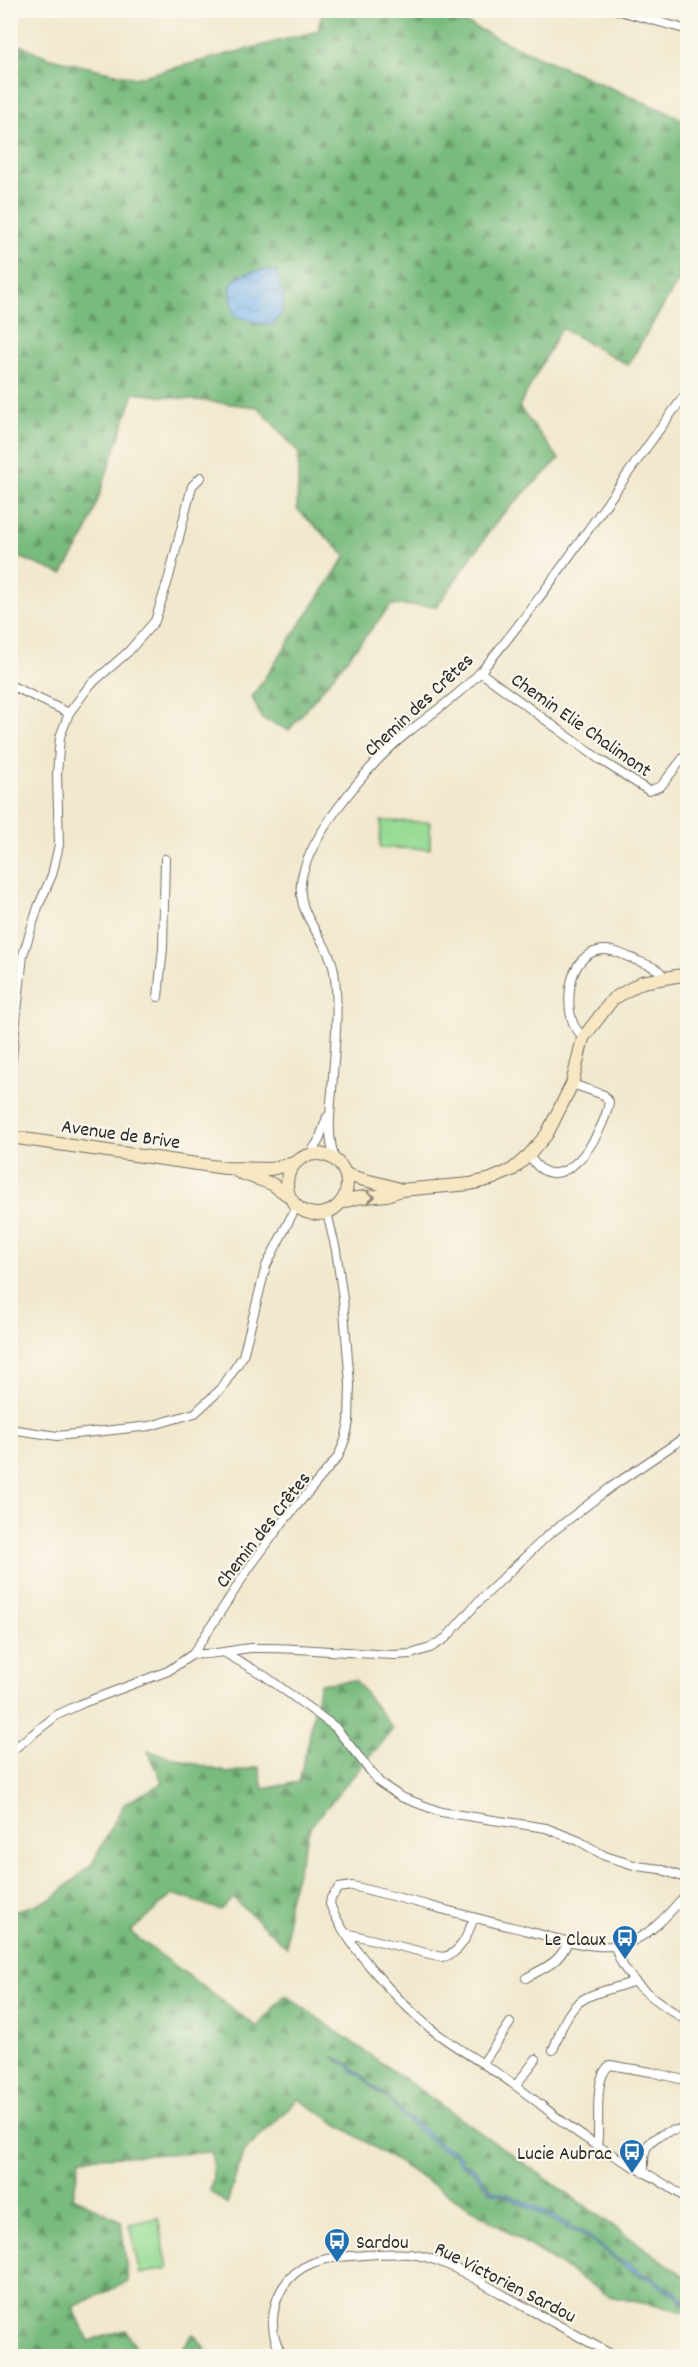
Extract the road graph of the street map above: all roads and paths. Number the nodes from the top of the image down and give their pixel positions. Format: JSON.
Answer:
{"nodes":[{"id":1,"x":616,"y":10,"type":"edge"},
{"id":2,"x":687,"y":30,"type":"edge"},
{"id":3,"x":687,"y":391,"type":"edge"},
{"id":4,"x":201,"y":477,"type":"dead end"},
{"id":5,"x":480,"y":672,"type":"junction"},
{"id":6,"x":10,"y":685,"type":"edge"},
{"id":7,"x":69,"y":713,"type":"junction"},
{"id":8,"x":687,"y":752,"type":"edge"},
{"id":9,"x":165,"y":859,"type":"dead end"},
{"id":10,"x":687,"y":974,"type":"edge"},
{"id":11,"x":665,"y":978,"type":"junction"},
{"id":12,"x":158,"y":997,"type":"dead end"},
{"id":13,"x":583,"y":1038,"type":"junction"},
{"id":14,"x":10,"y":1077,"type":"edge"},
{"id":15,"x":572,"y":1084,"type":"junction"},
{"id":16,"x":329,"y":1114,"type":"junction"},
{"id":17,"x":10,"y":1137,"type":"edge"},
{"id":18,"x":310,"y":1154,"type":"junction"},
{"id":19,"x":529,"y":1155,"type":"junction"},
{"id":20,"x":334,"y":1159,"type":"junction"},
{"id":21,"x":294,"y":1163,"type":"junction"},
{"id":22,"x":225,"y":1168,"type":"junction"},
{"id":23,"x":346,"y":1174,"type":"junction"},
{"id":24,"x":401,"y":1190,"type":"junction"},
{"id":25,"x":293,"y":1202,"type":"junction"},
{"id":26,"x":340,"y":1203,"type":"junction"},
{"id":27,"x":327,"y":1213,"type":"junction"},
{"id":28,"x":10,"y":1429,"type":"edge"},
{"id":29,"x":687,"y":1435,"type":"edge"},
{"id":30,"x":224,"y":1653,"type":"junction"},
{"id":31,"x":193,"y":1654,"type":"junction"},
{"id":32,"x":10,"y":1752,"type":"edge"},
{"id":33,"x":687,"y":1880,"type":"edge"},
{"id":34,"x":687,"y":1892,"type":"edge"},
{"id":35,"x":474,"y":1918,"type":"junction"},
{"id":36,"x":346,"y":1932,"type":"junction"},
{"id":37,"x":568,"y":1941,"type":"junction"},
{"id":38,"x":615,"y":1946,"type":"junction"},
{"id":39,"x":526,"y":1978,"type":"dead end"},
{"id":40,"x":634,"y":1981,"type":"junction"},
{"id":41,"x":687,"y":2022,"type":"edge"},
{"id":42,"x":510,"y":2023,"type":"dead end"},
{"id":43,"x":553,"y":2050,"type":"dead end"},
{"id":44,"x":536,"y":2059,"type":"dead end"},
{"id":45,"x":483,"y":2062,"type":"junction"},
{"id":46,"x":687,"y":2081,"type":"edge"},
{"id":47,"x":516,"y":2085,"type":"junction"},
{"id":48,"x":687,"y":2130,"type":"edge"},
{"id":49,"x":597,"y":2146,"type":"junction"},
{"id":50,"x":644,"y":2173,"type":"junction"},
{"id":51,"x":687,"y":2188,"type":"edge"},
{"id":52,"x":678,"y":2193,"type":"junction"},
{"id":53,"x":687,"y":2200,"type":"edge"},
{"id":54,"x":283,"y":2356,"type":"edge"},
{"id":55,"x":614,"y":2356,"type":"edge"}],
"edges":[{"from":1,"to":2,"type":"street"},
{"from":3,"to":5,"type":"street","name":"Chemin des Crêtes"},
{"from":4,"to":7,"type":"street"},
{"from":5,"to":8,"type":"street","name":"Chemin Elie Chalimont"},
{"from":5,"to":16,"type":"street","name":"Chemin des Crêtes"},
{"from":6,"to":7,"type":"street"},
{"from":7,"to":14,"type":"street"},
{"from":9,"to":12,"type":"street"},
{"from":10,"to":11,"type":"street"},
{"from":11,"to":13,"type":"street"},
{"from":11,"to":13,"type":"street"},
{"from":13,"to":15,"type":"street"},
{"from":15,"to":19,"type":"street"},
{"from":15,"to":19,"type":"street"},
{"from":16,"to":18,"type":"street","name":"Chemin des Crêtes"},
{"from":16,"to":20,"type":"street","name":"Chemin des Crêtes"},
{"from":17,"to":22,"type":"street","name":"Avenue de Brive"},
{"from":18,"to":20,"type":"street"},
{"from":18,"to":21,"type":"street"},
{"from":19,"to":24,"type":"street"},
{"from":20,"to":23,"type":"street"},
{"from":21,"to":22,"type":"street"},
{"from":21,"to":25,"type":"street"},
{"from":22,"to":25,"type":"street"},
{"from":23,"to":24,"type":"street"},
{"from":23,"to":26,"type":"street"},
{"from":26,"to":24,"type":"street","one_way":true},
{"from":25,"to":27,"type":"street"},
{"from":25,"to":28,"type":"street"},
{"from":26,"to":27,"type":"street"},
{"from":27,"to":31,"type":"street","name":"Chemin des Crêtes"},
{"from":29,"to":30,"type":"street"},
{"from":30,"to":31,"type":"street"},
{"from":30,"to":33,"type":"street"},
{"from":31,"to":32,"type":"street","name":"Chemin des Crêtes"},
{"from":34,"to":38,"type":"street"},
{"from":35,"to":36,"type":"street"},
{"from":35,"to":36,"type":"street"},
{"from":35,"to":37,"type":"street"},
{"from":36,"to":45,"type":"street"},
{"from":37,"to":38,"type":"street"},
{"from":37,"to":39,"type":"street"},
{"from":38,"to":40,"type":"street"},
{"from":40,"to":41,"type":"street"},
{"from":40,"to":43,"type":"street"},
{"from":42,"to":45,"type":"street"},
{"from":44,"to":47,"type":"street"},
{"from":45,"to":47,"type":"street"},
{"from":46,"to":49,"type":"street"},
{"from":47,"to":49,"type":"street"},
{"from":48,"to":50,"type":"street"},
{"from":49,"to":50,"type":"street"},
{"from":50,"to":52,"type":"street"},
{"from":51,"to":52,"type":"street"},
{"from":52,"to":53,"type":"street"},
{"from":54,"to":55,"type":"street","name":"Rue Victorien Sardou"}]}
